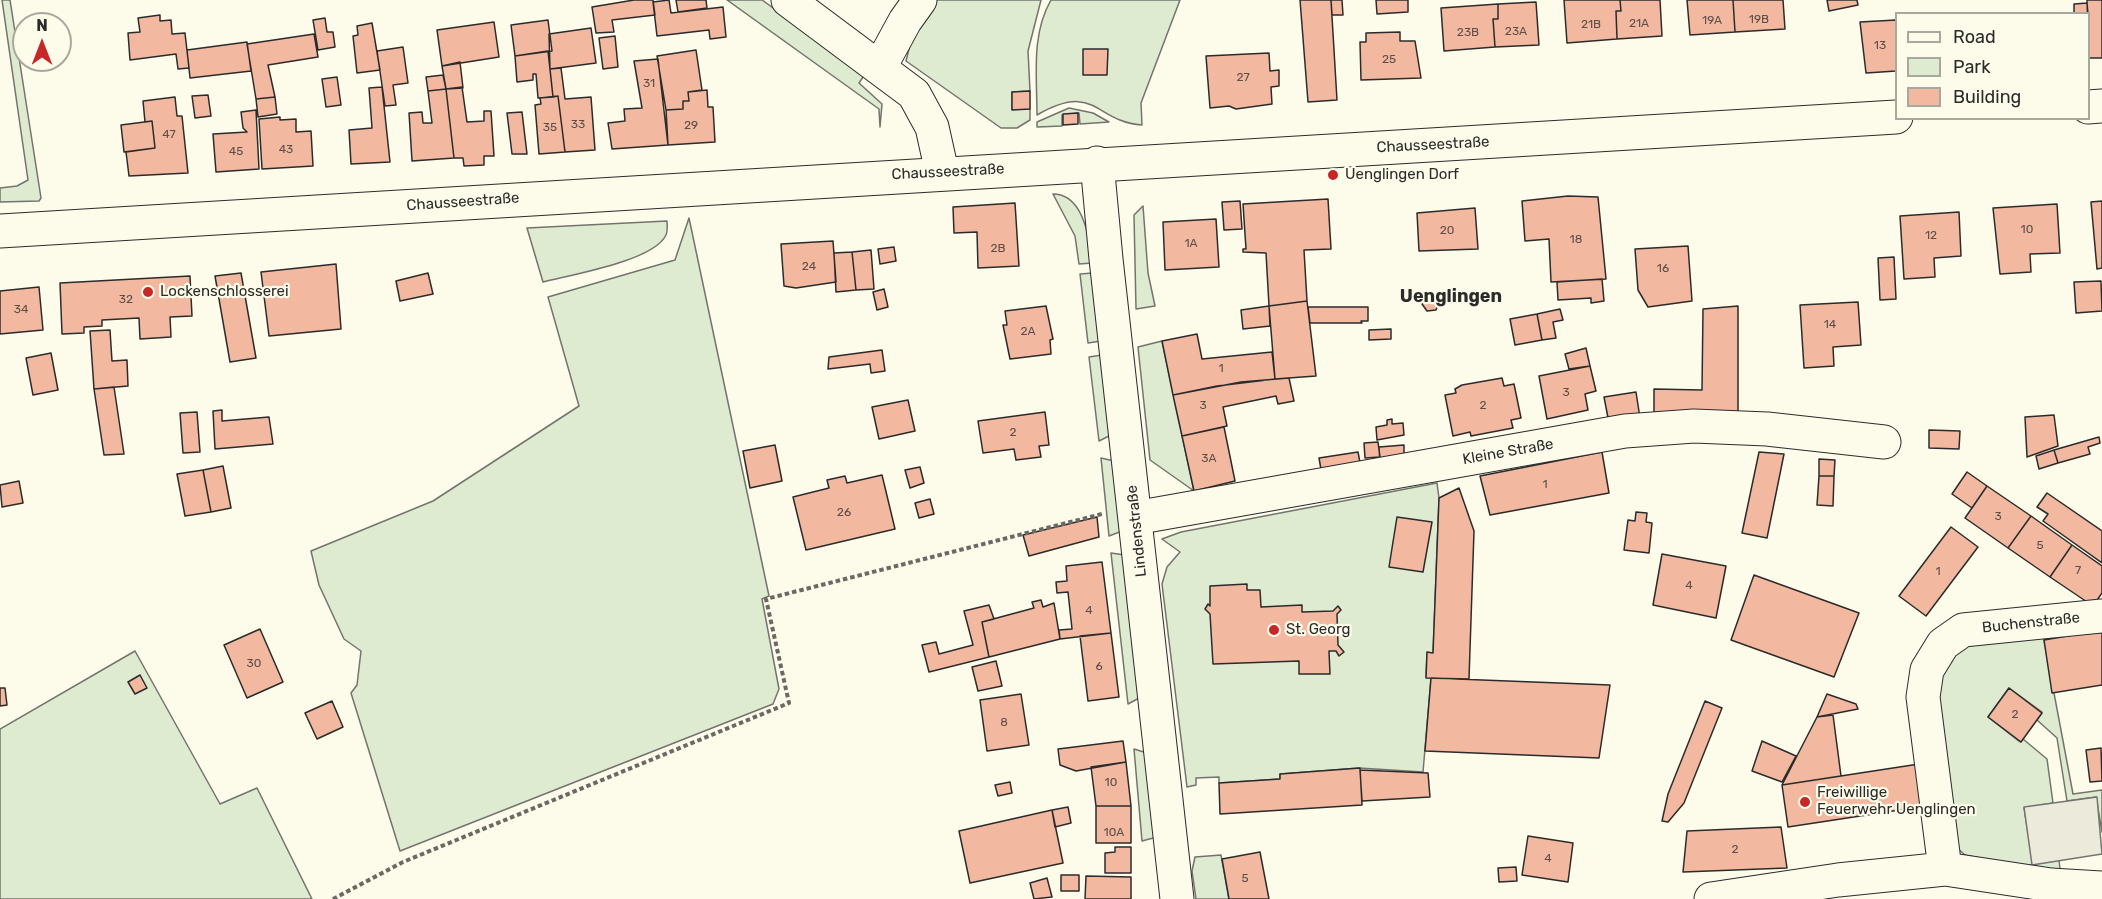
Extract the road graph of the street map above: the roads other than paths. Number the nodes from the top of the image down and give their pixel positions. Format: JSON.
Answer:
{"nodes":[{"id":1,"x":788,"y":0,"type":"edge"},
{"id":2,"x":920,"y":0,"type":"edge"},
{"id":3,"x":880,"y":67,"type":"junction"},
{"id":4,"x":1895,"y":117,"type":"edge"},
{"id":5,"x":1098,"y":163,"type":"junction"},
{"id":6,"x":942,"y":172,"type":"junction"},
{"id":7,"x":0,"y":231,"type":"edge"},
{"id":8,"x":1884,"y":442,"type":"dead end"},
{"id":9,"x":1135,"y":512,"type":"junction"},
{"id":10,"x":2102,"y":616,"type":"edge"},
{"id":11,"x":1945,"y":869,"type":"junction"},
{"id":12,"x":2102,"y":888,"type":"edge"},
{"id":13,"x":1177,"y":899,"type":"edge"},
{"id":14,"x":1711,"y":899,"type":"edge"}],
"edges":[{"from":1,"to":3,"type":"street"},
{"from":2,"to":3,"type":"street"},
{"from":3,"to":6,"type":"street"},
{"from":4,"to":5,"type":"street","name":"Chausseestraße"},
{"from":5,"to":6,"type":"street","name":"Chausseestraße"},
{"from":5,"to":9,"type":"street","name":"Lindenstraße"},
{"from":6,"to":7,"type":"street","name":"Chausseestraße"},
{"from":8,"to":9,"type":"street","name":"Kleine Straße"},
{"from":9,"to":13,"type":"street","name":"Lindenstraße"},
{"from":10,"to":11,"type":"street","name":"Buchenstraße"},
{"from":11,"to":12,"type":"street"},
{"from":11,"to":14,"type":"street"}]}
